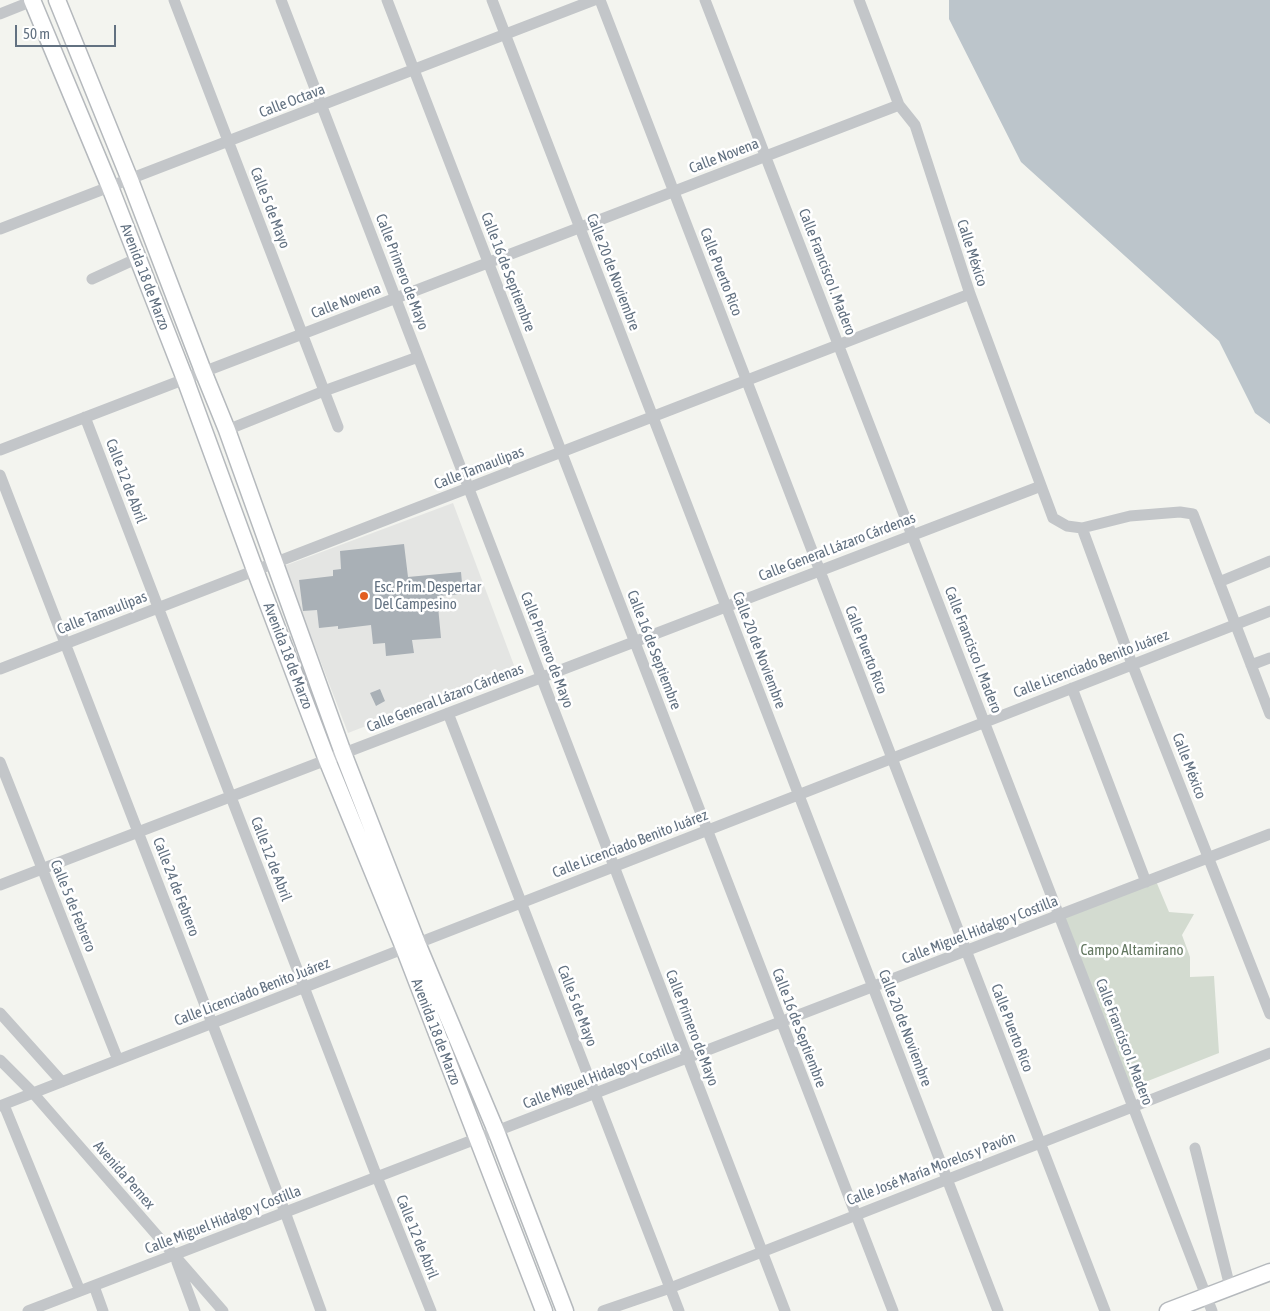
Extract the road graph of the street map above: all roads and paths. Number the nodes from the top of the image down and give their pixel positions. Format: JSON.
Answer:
{"nodes":[{"id":1,"x":34,"y":0,"type":"edge"},
{"id":2,"x":57,"y":0,"type":"edge"},
{"id":3,"x":174,"y":0,"type":"edge"},
{"id":4,"x":281,"y":0,"type":"edge"},
{"id":5,"x":387,"y":0,"type":"edge"},
{"id":6,"x":492,"y":0,"type":"edge"},
{"id":7,"x":594,"y":0,"type":"edge"},
{"id":8,"x":600,"y":0,"type":"edge"},
{"id":9,"x":705,"y":0,"type":"edge"},
{"id":10,"x":860,"y":0,"type":"edge"},
{"id":11,"x":0,"y":14,"type":"edge"},
{"id":12,"x":506,"y":34,"type":"junction"},
{"id":13,"x":414,"y":70,"type":"junction"},
{"id":14,"x":321,"y":105,"type":"junction"},
{"id":15,"x":899,"y":105,"type":"junction"},
{"id":16,"x":228,"y":141,"type":"junction"},
{"id":17,"x":766,"y":156,"type":"junction"},
{"id":18,"x":130,"y":180,"type":"junction"},
{"id":19,"x":110,"y":186,"type":"junction"},
{"id":20,"x":673,"y":191,"type":"junction"},
{"id":21,"x":580,"y":227,"type":"junction"},
{"id":22,"x":0,"y":229,"type":"edge"},
{"id":23,"x":138,"y":258,"type":"junction"},
{"id":24,"x":488,"y":262,"type":"junction"},
{"id":25,"x":92,"y":279,"type":"dead end"},
{"id":26,"x":970,"y":294,"type":"junction"},
{"id":27,"x":396,"y":298,"type":"junction"},
{"id":28,"x":302,"y":334,"type":"junction"},
{"id":29,"x":838,"y":345,"type":"junction"},
{"id":30,"x":418,"y":357,"type":"junction"},
{"id":31,"x":203,"y":371,"type":"junction"},
{"id":32,"x":185,"y":379,"type":"junction"},
{"id":33,"x":746,"y":380,"type":"junction"},
{"id":34,"x":324,"y":391,"type":"junction"},
{"id":35,"x":85,"y":417,"type":"junction"},
{"id":36,"x":653,"y":417,"type":"junction"},
{"id":37,"x":338,"y":428,"type":"dead end"},
{"id":38,"x":227,"y":430,"type":"junction"},
{"id":39,"x":0,"y":450,"type":"edge"},
{"id":40,"x":561,"y":452,"type":"junction"},
{"id":41,"x":0,"y":476,"type":"edge"},
{"id":42,"x":1041,"y":486,"type":"junction"},
{"id":43,"x":468,"y":488,"type":"junction"},
{"id":44,"x":1082,"y":528,"type":"junction"},
{"id":45,"x":912,"y":534,"type":"junction"},
{"id":46,"x":1270,"y":561,"type":"edge"},
{"id":47,"x":275,"y":563,"type":"junction"},
{"id":48,"x":255,"y":570,"type":"junction"},
{"id":49,"x":819,"y":570,"type":"junction"},
{"id":50,"x":1220,"y":582,"type":"junction"},
{"id":51,"x":726,"y":606,"type":"junction"},
{"id":52,"x":158,"y":608,"type":"junction"},
{"id":53,"x":1270,"y":610,"type":"edge"},
{"id":54,"x":1236,"y":624,"type":"junction"},
{"id":55,"x":634,"y":641,"type":"junction"},
{"id":56,"x":65,"y":644,"type":"junction"},
{"id":57,"x":1270,"y":658,"type":"edge"},
{"id":58,"x":1132,"y":664,"type":"junction"},
{"id":59,"x":1251,"y":665,"type":"junction"},
{"id":60,"x":0,"y":669,"type":"edge"},
{"id":61,"x":541,"y":677,"type":"junction"},
{"id":62,"x":1072,"y":688,"type":"junction"},
{"id":63,"x":448,"y":712,"type":"junction"},
{"id":64,"x":1270,"y":714,"type":"edge"},
{"id":65,"x":984,"y":722,"type":"junction"},
{"id":66,"x":343,"y":753,"type":"junction"},
{"id":67,"x":892,"y":758,"type":"junction"},
{"id":68,"x":327,"y":760,"type":"junction"},
{"id":69,"x":0,"y":762,"type":"edge"},
{"id":70,"x":798,"y":795,"type":"junction"},
{"id":71,"x":230,"y":796,"type":"junction"},
{"id":72,"x":707,"y":830,"type":"junction"},
{"id":73,"x":138,"y":832,"type":"junction"},
{"id":74,"x":1270,"y":834,"type":"edge"},
{"id":75,"x":1209,"y":858,"type":"junction"},
{"id":76,"x":614,"y":866,"type":"junction"},
{"id":77,"x":42,"y":869,"type":"junction"},
{"id":78,"x":1146,"y":882,"type":"junction"},
{"id":79,"x":0,"y":885,"type":"edge"},
{"id":80,"x":521,"y":902,"type":"junction"},
{"id":81,"x":1059,"y":915,"type":"junction"},
{"id":82,"x":410,"y":946,"type":"junction"},
{"id":83,"x":966,"y":951,"type":"junction"},
{"id":84,"x":872,"y":987,"type":"junction"},
{"id":85,"x":304,"y":988,"type":"junction"},
{"id":86,"x":0,"y":1014,"type":"edge"},
{"id":87,"x":1270,"y":1014,"type":"edge"},
{"id":88,"x":781,"y":1022,"type":"junction"},
{"id":89,"x":212,"y":1023,"type":"junction"},
{"id":90,"x":1270,"y":1053,"type":"edge"},
{"id":91,"x":688,"y":1058,"type":"junction"},
{"id":92,"x":0,"y":1060,"type":"edge"},
{"id":93,"x":118,"y":1060,"type":"junction"},
{"id":94,"x":62,"y":1082,"type":"junction"},
{"id":95,"x":33,"y":1093,"type":"junction"},
{"id":96,"x":595,"y":1093,"type":"junction"},
{"id":97,"x":2,"y":1105,"type":"edge"},
{"id":98,"x":1133,"y":1107,"type":"junction"},
{"id":99,"x":496,"y":1131,"type":"junction"},
{"id":100,"x":478,"y":1138,"type":"junction"},
{"id":101,"x":1040,"y":1143,"type":"junction"},
{"id":102,"x":1195,"y":1148,"type":"dead end"},
{"id":103,"x":377,"y":1177,"type":"junction"},
{"id":104,"x":947,"y":1179,"type":"junction"},
{"id":105,"x":285,"y":1212,"type":"junction"},
{"id":106,"x":856,"y":1215,"type":"junction"},
{"id":107,"x":762,"y":1252,"type":"junction"},
{"id":108,"x":174,"y":1256,"type":"junction"},
{"id":109,"x":1270,"y":1272,"type":"edge"},
{"id":110,"x":94,"y":1286,"type":"junction"},
{"id":111,"x":1230,"y":1287,"type":"junction"},
{"id":112,"x":670,"y":1288,"type":"junction"},
{"id":113,"x":80,"y":1291,"type":"junction"},
{"id":114,"x":1209,"y":1304,"type":"edge"},
{"id":115,"x":28,"y":1311,"type":"edge"},
{"id":116,"x":103,"y":1311,"type":"edge"},
{"id":117,"x":195,"y":1311,"type":"edge"},
{"id":118,"x":223,"y":1311,"type":"edge"},
{"id":119,"x":321,"y":1311,"type":"edge"},
{"id":120,"x":431,"y":1311,"type":"edge"},
{"id":121,"x":544,"y":1311,"type":"edge"},
{"id":122,"x":565,"y":1311,"type":"edge"},
{"id":123,"x":603,"y":1311,"type":"edge"},
{"id":124,"x":679,"y":1311,"type":"edge"},
{"id":125,"x":785,"y":1311,"type":"edge"},
{"id":126,"x":893,"y":1311,"type":"edge"},
{"id":127,"x":998,"y":1311,"type":"edge"},
{"id":128,"x":1105,"y":1311,"type":"edge"},
{"id":129,"x":1168,"y":1311,"type":"edge"}],
"edges":[{"from":1,"to":11,"type":"street"},
{"from":1,"to":19,"type":"street","name":"Avenida 18 de Marzo"},
{"from":2,"to":18,"type":"street","name":"Avenida 18 de Marzo"},
{"from":3,"to":16,"type":"street","name":"Calle 5 de Mayo"},
{"from":4,"to":14,"type":"street","name":"Calle Primero de Mayo"},
{"from":5,"to":13,"type":"street","name":"Calle 16 de Septiembre"},
{"from":6,"to":12,"type":"street","name":"Calle 20 de Noviembre"},
{"from":7,"to":12,"type":"street","name":"Calle Octava"},
{"from":8,"to":20,"type":"street","name":"Calle Puerto Rico"},
{"from":9,"to":17,"type":"street","name":"Calle Francisco I. Madero"},
{"from":10,"to":15,"type":"street","name":"Calle México"},
{"from":12,"to":13,"type":"street","name":"Calle Octava"},
{"from":12,"to":21,"type":"street","name":"Calle 20 de Noviembre"},
{"from":13,"to":14,"type":"street","name":"Calle Octava"},
{"from":13,"to":24,"type":"street","name":"Calle 16 de Septiembre"},
{"from":14,"to":16,"type":"street","name":"Calle Octava"},
{"from":14,"to":27,"type":"street","name":"Calle Primero de Mayo"},
{"from":15,"to":17,"type":"street","name":"Calle Novena"},
{"from":15,"to":26,"type":"street","name":"Calle México"},
{"from":16,"to":18,"type":"street","name":"Calle Octava"},
{"from":16,"to":28,"type":"street","name":"Calle 5 de Mayo"},
{"from":17,"to":20,"type":"street","name":"Calle Novena"},
{"from":17,"to":29,"type":"street","name":"Calle Francisco I. Madero"},
{"from":18,"to":19,"type":"street","name":"Calle Octava"},
{"from":18,"to":31,"type":"street","name":"Avenida 18 de Marzo"},
{"from":19,"to":22,"type":"street","name":"Calle Octava"},
{"from":19,"to":23,"type":"street","name":"Avenida 18 de Marzo"},
{"from":20,"to":21,"type":"street","name":"Calle Novena"},
{"from":20,"to":33,"type":"street","name":"Calle Puerto Rico"},
{"from":21,"to":24,"type":"street","name":"Calle Novena"},
{"from":21,"to":36,"type":"street","name":"Calle 20 de Noviembre"},
{"from":23,"to":25,"type":"street"},
{"from":23,"to":32,"type":"street","name":"Avenida 18 de Marzo"},
{"from":24,"to":27,"type":"street","name":"Calle Novena"},
{"from":24,"to":40,"type":"street","name":"Calle 16 de Septiembre"},
{"from":26,"to":29,"type":"street","name":"Calle Tamaulipas"},
{"from":26,"to":42,"type":"street","name":"Calle México"},
{"from":27,"to":28,"type":"street","name":"Calle Novena"},
{"from":27,"to":30,"type":"street","name":"Calle Primero de Mayo"},
{"from":28,"to":31,"type":"street","name":"Calle Novena"},
{"from":28,"to":34,"type":"street","name":"Calle 5 de Mayo"},
{"from":29,"to":33,"type":"street","name":"Calle Tamaulipas"},
{"from":29,"to":45,"type":"street","name":"Calle Francisco I. Madero"},
{"from":30,"to":34,"type":"street"},
{"from":30,"to":43,"type":"street","name":"Calle Primero de Mayo"},
{"from":31,"to":32,"type":"street","name":"Calle Novena"},
{"from":31,"to":38,"type":"street","name":"Avenida 18 de Marzo"},
{"from":32,"to":35,"type":"street","name":"Calle Novena"},
{"from":32,"to":48,"type":"street","name":"Avenida 18 de Marzo"},
{"from":33,"to":36,"type":"street","name":"Calle Tamaulipas"},
{"from":33,"to":49,"type":"street","name":"Calle Puerto Rico"},
{"from":34,"to":37,"type":"street","name":"Calle 5 de Mayo"},
{"from":34,"to":38,"type":"street"},
{"from":35,"to":39,"type":"street","name":"Calle Novena"},
{"from":35,"to":52,"type":"street","name":"Calle 12 de Abril"},
{"from":36,"to":40,"type":"street","name":"Calle Tamaulipas"},
{"from":36,"to":51,"type":"street","name":"Calle 20 de Noviembre"},
{"from":38,"to":47,"type":"street","name":"Avenida 18 de Marzo"},
{"from":40,"to":43,"type":"street","name":"Calle Tamaulipas"},
{"from":40,"to":55,"type":"street","name":"Calle 16 de Septiembre"},
{"from":41,"to":56,"type":"street","name":"Calle 24 de Febrero"},
{"from":42,"to":44,"type":"street","name":"Calle México"},
{"from":42,"to":45,"type":"street","name":"Calle General Lázaro Cárdenas"},
{"from":43,"to":47,"type":"street","name":"Calle Tamaulipas"},
{"from":43,"to":61,"type":"street","name":"Calle Primero de Mayo"},
{"from":44,"to":50,"type":"street"},
{"from":44,"to":58,"type":"street","name":"Calle México"},
{"from":45,"to":49,"type":"street","name":"Calle General Lázaro Cárdenas"},
{"from":45,"to":65,"type":"street","name":"Calle Francisco I. Madero"},
{"from":46,"to":50,"type":"street"},
{"from":47,"to":48,"type":"street","name":"Calle Tamaulipas"},
{"from":47,"to":66,"type":"street","name":"Avenida 18 de Marzo"},
{"from":48,"to":52,"type":"street","name":"Calle Tamaulipas"},
{"from":48,"to":68,"type":"street","name":"Avenida 18 de Marzo"},
{"from":49,"to":51,"type":"street","name":"Calle General Lázaro Cárdenas"},
{"from":49,"to":67,"type":"street","name":"Calle Puerto Rico"},
{"from":50,"to":54,"type":"street"},
{"from":51,"to":55,"type":"street","name":"Calle General Lázaro Cárdenas"},
{"from":51,"to":70,"type":"street","name":"Calle 20 de Noviembre"},
{"from":52,"to":56,"type":"street","name":"Calle Tamaulipas"},
{"from":52,"to":71,"type":"street","name":"Calle 12 de Abril"},
{"from":53,"to":54,"type":"street","name":"Calle Licenciado Benito Juárez"},
{"from":54,"to":58,"type":"street","name":"Calle Licenciado Benito Juárez"},
{"from":54,"to":59,"type":"street"},
{"from":55,"to":61,"type":"street","name":"Calle General Lázaro Cárdenas"},
{"from":55,"to":72,"type":"street","name":"Calle 16 de Septiembre"},
{"from":56,"to":60,"type":"street","name":"Calle Tamaulipas"},
{"from":56,"to":73,"type":"street","name":"Calle 24 de Febrero"},
{"from":57,"to":59,"type":"street"},
{"from":58,"to":62,"type":"street","name":"Calle Licenciado Benito Juárez"},
{"from":58,"to":75,"type":"street","name":"Calle México"},
{"from":59,"to":64,"type":"street"},
{"from":61,"to":63,"type":"street","name":"Calle General Lázaro Cárdenas"},
{"from":61,"to":76,"type":"street","name":"Calle Primero de Mayo"},
{"from":62,"to":65,"type":"street","name":"Calle Licenciado Benito Juárez"},
{"from":62,"to":78,"type":"street"},
{"from":63,"to":66,"type":"street","name":"Calle General Lázaro Cárdenas"},
{"from":63,"to":80,"type":"street","name":"Calle 5 de Mayo"},
{"from":65,"to":67,"type":"street","name":"Calle Licenciado Benito Juárez"},
{"from":65,"to":81,"type":"street","name":"Calle Francisco I. Madero"},
{"from":66,"to":68,"type":"street","name":"Calle General Lázaro Cárdenas"},
{"from":66,"to":82,"type":"street","name":"Avenida 18 de Marzo"},
{"from":67,"to":70,"type":"street","name":"Calle Licenciado Benito Juárez"},
{"from":67,"to":83,"type":"street","name":"Calle Puerto Rico"},
{"from":68,"to":71,"type":"street","name":"Calle General Lázaro Cárdenas"},
{"from":68,"to":82,"type":"street","name":"Avenida 18 de Marzo"},
{"from":69,"to":77,"type":"street","name":"Calle 5 de Febrero"},
{"from":70,"to":72,"type":"street","name":"Calle Licenciado Benito Juárez"},
{"from":70,"to":84,"type":"street","name":"Calle 20 de Noviembre"},
{"from":71,"to":73,"type":"street","name":"Calle General Lázaro Cárdenas"},
{"from":71,"to":85,"type":"street","name":"Calle 12 de Abril"},
{"from":72,"to":76,"type":"street","name":"Calle Licenciado Benito Juárez"},
{"from":72,"to":88,"type":"street","name":"Calle 16 de Septiembre"},
{"from":73,"to":77,"type":"street","name":"Calle General Lázaro Cárdenas"},
{"from":73,"to":89,"type":"street","name":"Calle 24 de Febrero"},
{"from":74,"to":75,"type":"street","name":"Calle Miguel Hidalgo y Costilla"},
{"from":75,"to":78,"type":"street","name":"Calle Miguel Hidalgo y Costilla"},
{"from":75,"to":87,"type":"street","name":"Calle México"},
{"from":76,"to":80,"type":"street","name":"Calle Licenciado Benito Juárez"},
{"from":76,"to":91,"type":"street","name":"Calle Primero de Mayo"},
{"from":77,"to":79,"type":"street","name":"Calle General Lázaro Cárdenas"},
{"from":77,"to":93,"type":"street","name":"Calle 5 de Febrero"},
{"from":78,"to":81,"type":"street","name":"Calle Miguel Hidalgo y Costilla"},
{"from":80,"to":82,"type":"street","name":"Calle Licenciado Benito Juárez"},
{"from":80,"to":96,"type":"street","name":"Calle 5 de Mayo"},
{"from":81,"to":83,"type":"street","name":"Calle Miguel Hidalgo y Costilla"},
{"from":81,"to":98,"type":"street","name":"Calle Francisco I. Madero"},
{"from":82,"to":85,"type":"street","name":"Calle Licenciado Benito Juárez"},
{"from":82,"to":99,"type":"street","name":"Avenida 18 de Marzo"},
{"from":82,"to":100,"type":"street","name":"Avenida 18 de Marzo"},
{"from":83,"to":84,"type":"street","name":"Calle Miguel Hidalgo y Costilla"},
{"from":83,"to":101,"type":"street","name":"Calle Puerto Rico"},
{"from":84,"to":88,"type":"street","name":"Calle Miguel Hidalgo y Costilla"},
{"from":84,"to":104,"type":"street","name":"Calle 20 de Noviembre"},
{"from":85,"to":89,"type":"street","name":"Calle Licenciado Benito Juárez"},
{"from":85,"to":103,"type":"street","name":"Calle 12 de Abril"},
{"from":86,"to":94,"type":"street"},
{"from":88,"to":91,"type":"street","name":"Calle Miguel Hidalgo y Costilla"},
{"from":88,"to":106,"type":"street","name":"Calle 16 de Septiembre"},
{"from":89,"to":93,"type":"street","name":"Calle Licenciado Benito Juárez"},
{"from":89,"to":105,"type":"street","name":"Calle 24 de Febrero"},
{"from":90,"to":98,"type":"street","name":"Calle José María Morelos y Pavón"},
{"from":91,"to":96,"type":"street","name":"Calle Miguel Hidalgo y Costilla"},
{"from":91,"to":107,"type":"street","name":"Calle Primero de Mayo"},
{"from":92,"to":95,"type":"street","name":"Avenida Pemex"},
{"from":93,"to":94,"type":"street","name":"Calle Licenciado Benito Juárez"},
{"from":94,"to":95,"type":"street","name":"Calle Licenciado Benito Juárez"},
{"from":95,"to":97,"type":"street","name":"Calle Licenciado Benito Juárez"},
{"from":95,"to":108,"type":"street","name":"Avenida Pemex"},
{"from":96,"to":99,"type":"street","name":"Calle Miguel Hidalgo y Costilla"},
{"from":96,"to":112,"type":"street","name":"Calle 5 de Mayo"},
{"from":97,"to":113,"type":"street"},
{"from":98,"to":101,"type":"street","name":"Calle José María Morelos y Pavón"},
{"from":98,"to":114,"type":"street","name":"Calle Francisco I. Madero"},
{"from":99,"to":100,"type":"street","name":"Calle Miguel Hidalgo y Costilla"},
{"from":99,"to":122,"type":"street","name":"Avenida 18 de Marzo"},
{"from":100,"to":103,"type":"street","name":"Calle Miguel Hidalgo y Costilla"},
{"from":100,"to":121,"type":"street","name":"Avenida 18 de Marzo"},
{"from":101,"to":104,"type":"street","name":"Calle José María Morelos y Pavón"},
{"from":101,"to":128,"type":"street","name":"Calle Puerto Rico"},
{"from":102,"to":111,"type":"street"},
{"from":103,"to":105,"type":"street","name":"Calle Miguel Hidalgo y Costilla"},
{"from":103,"to":120,"type":"street","name":"Calle 12 de Abril"},
{"from":104,"to":106,"type":"street","name":"Calle José María Morelos y Pavón"},
{"from":104,"to":127,"type":"street","name":"Calle 20 de Noviembre"},
{"from":105,"to":108,"type":"street","name":"Calle Miguel Hidalgo y Costilla"},
{"from":105,"to":119,"type":"street","name":"Calle 24 de Febrero"},
{"from":106,"to":107,"type":"street","name":"Calle José María Morelos y Pavón"},
{"from":106,"to":126,"type":"street","name":"Calle 16 de Septiembre"},
{"from":107,"to":112,"type":"street","name":"Calle José María Morelos y Pavón"},
{"from":107,"to":125,"type":"street","name":"Calle Primero de Mayo"},
{"from":108,"to":110,"type":"street","name":"Calle Miguel Hidalgo y Costilla"},
{"from":108,"to":117,"type":"street"},
{"from":108,"to":118,"type":"street","name":"Avenida Pemex"},
{"from":109,"to":111,"type":"street"},
{"from":110,"to":113,"type":"street","name":"Calle Miguel Hidalgo y Costilla"},
{"from":110,"to":116,"type":"street"},
{"from":111,"to":114,"type":"street"},
{"from":112,"to":123,"type":"street","name":"Calle José María Morelos y Pavón"},
{"from":112,"to":124,"type":"street","name":"Calle 5 de Mayo"},
{"from":113,"to":115,"type":"street","name":"Calle Miguel Hidalgo y Costilla"},
{"from":114,"to":129,"type":"street"}]}
